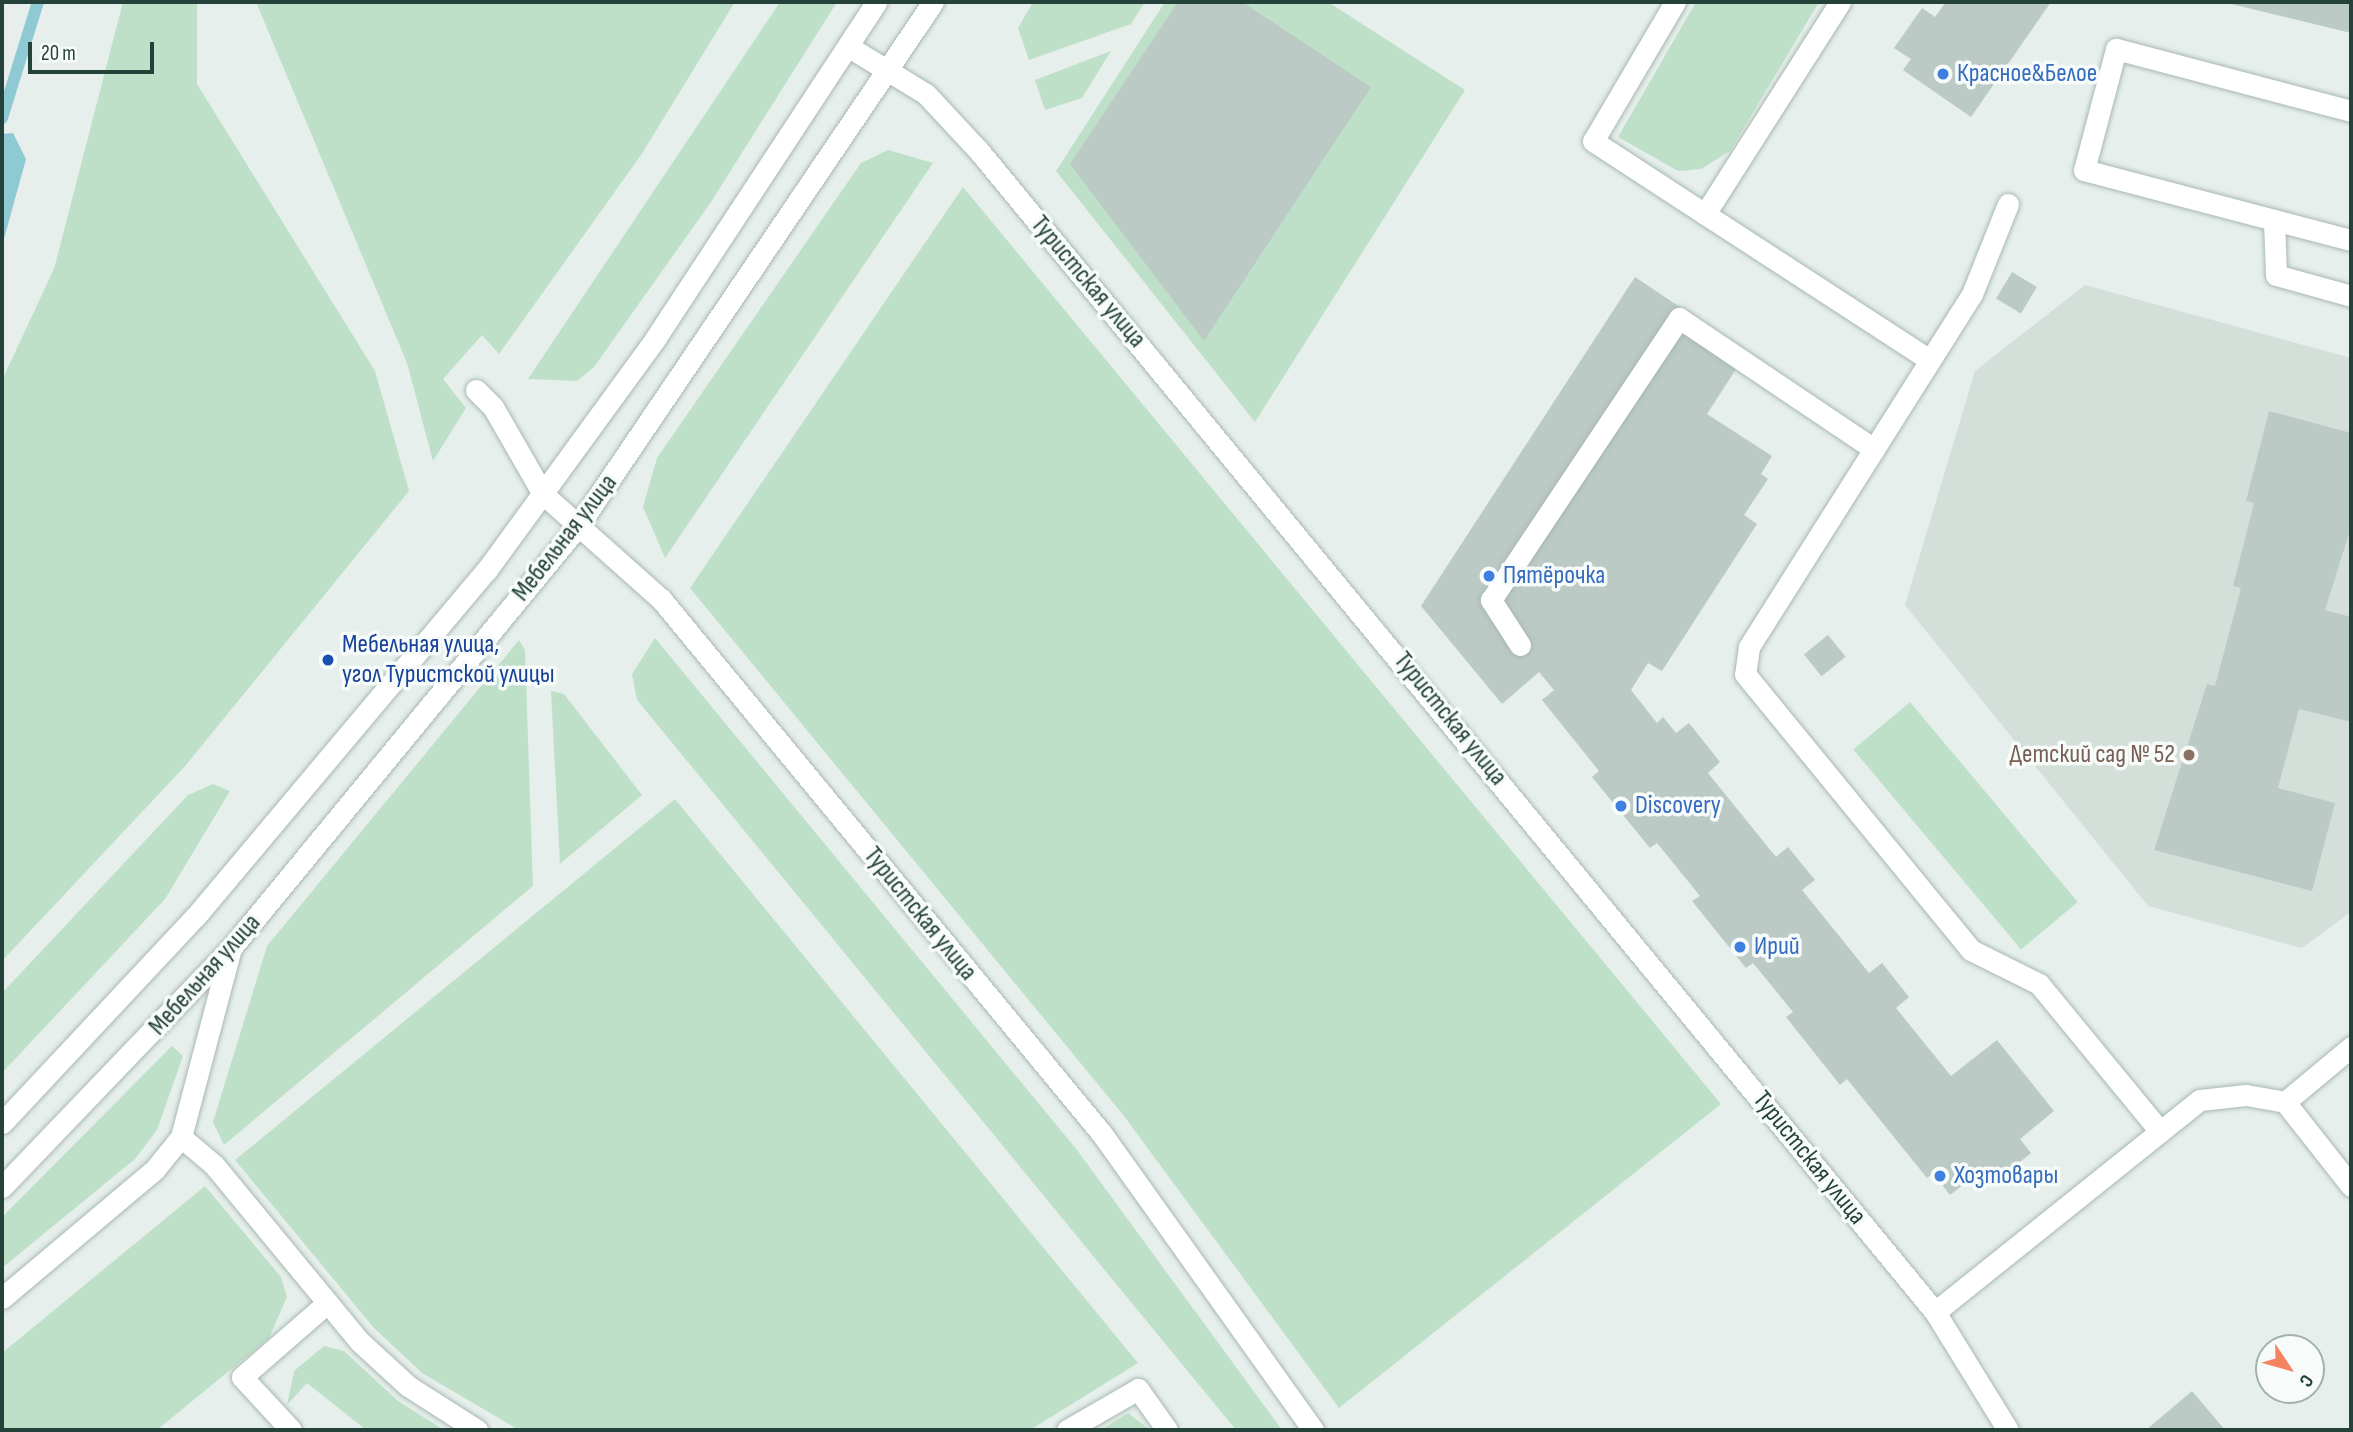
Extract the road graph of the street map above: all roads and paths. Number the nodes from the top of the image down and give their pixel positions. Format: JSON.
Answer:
{"nodes":[{"id":1,"x":876,"y":2,"type":"edge"},
{"id":2,"x":933,"y":2,"type":"edge"},
{"id":3,"x":1675,"y":2,"type":"edge"},
{"id":4,"x":1840,"y":2,"type":"edge"},
{"id":5,"x":849,"y":47,"type":"junction"},
{"id":6,"x":890,"y":73,"type":"junction"},
{"id":7,"x":2351,"y":111,"type":"edge"},
{"id":8,"x":2008,"y":204,"type":"dead end"},
{"id":9,"x":1705,"y":214,"type":"junction"},
{"id":10,"x":2274,"y":220,"type":"junction"},
{"id":11,"x":2351,"y":240,"type":"edge"},
{"id":12,"x":2351,"y":296,"type":"edge"},
{"id":13,"x":1930,"y":360,"type":"junction"},
{"id":14,"x":476,"y":390,"type":"dead end"},
{"id":15,"x":1874,"y":449,"type":"junction"},
{"id":16,"x":543,"y":494,"type":"junction"},
{"id":17,"x":578,"y":526,"type":"junction"},
{"id":18,"x":1520,"y":645,"type":"dead end"},
{"id":19,"x":231,"y":948,"type":"junction"},
{"id":20,"x":2351,"y":1047,"type":"edge"},
{"id":21,"x":2285,"y":1102,"type":"junction"},
{"id":22,"x":2,"y":1123,"type":"edge"},
{"id":23,"x":2158,"y":1129,"type":"junction"},
{"id":24,"x":181,"y":1137,"type":"junction"},
{"id":25,"x":2351,"y":1186,"type":"edge"},
{"id":26,"x":2,"y":1188,"type":"edge"},
{"id":27,"x":2,"y":1298,"type":"edge"},
{"id":28,"x":326,"y":1304,"type":"junction"},
{"id":29,"x":1935,"y":1312,"type":"junction"},
{"id":30,"x":291,"y":1430,"type":"edge"},
{"id":31,"x":477,"y":1430,"type":"edge"},
{"id":32,"x":1067,"y":1430,"type":"edge"},
{"id":33,"x":1167,"y":1430,"type":"edge"},
{"id":34,"x":1313,"y":1430,"type":"edge"},
{"id":35,"x":2008,"y":1430,"type":"edge"}],
"edges":[{"from":1,"to":5,"type":"street","name":"Мебельная улица"},
{"from":2,"to":6,"type":"street","name":"Мебельная улица"},
{"from":3,"to":9,"type":"street"},
{"from":4,"to":9,"type":"street"},
{"from":5,"to":6,"type":"street","name":"Туристская улица"},
{"from":5,"to":16,"type":"street","name":"Мебельная улица"},
{"from":6,"to":17,"type":"street","name":"Мебельная улица"},
{"from":6,"to":29,"type":"street","name":"Туристская улица"},
{"from":7,"to":10,"type":"street"},
{"from":8,"to":13,"type":"street"},
{"from":9,"to":13,"type":"street"},
{"from":10,"to":11,"type":"street"},
{"from":10,"to":12,"type":"street"},
{"from":13,"to":15,"type":"street"},
{"from":14,"to":16,"type":"street","name":"Туристская улица"},
{"from":15,"to":18,"type":"street"},
{"from":15,"to":23,"type":"street"},
{"from":16,"to":17,"type":"street","name":"Туристская улица"},
{"from":16,"to":22,"type":"street","name":"Мебельная улица"},
{"from":17,"to":19,"type":"street","name":"Мебельная улица"},
{"from":17,"to":34,"type":"street","name":"Туристская улица"},
{"from":19,"to":24,"type":"street"},
{"from":19,"to":26,"type":"street","name":"Мебельная улица"},
{"from":20,"to":21,"type":"street"},
{"from":21,"to":23,"type":"street"},
{"from":21,"to":25,"type":"street"},
{"from":23,"to":29,"type":"street"},
{"from":24,"to":27,"type":"street"},
{"from":24,"to":28,"type":"street"},
{"from":28,"to":30,"type":"street"},
{"from":28,"to":31,"type":"street"},
{"from":29,"to":35,"type":"street","name":"Туристская улица"},
{"from":32,"to":33,"type":"street"}]}
